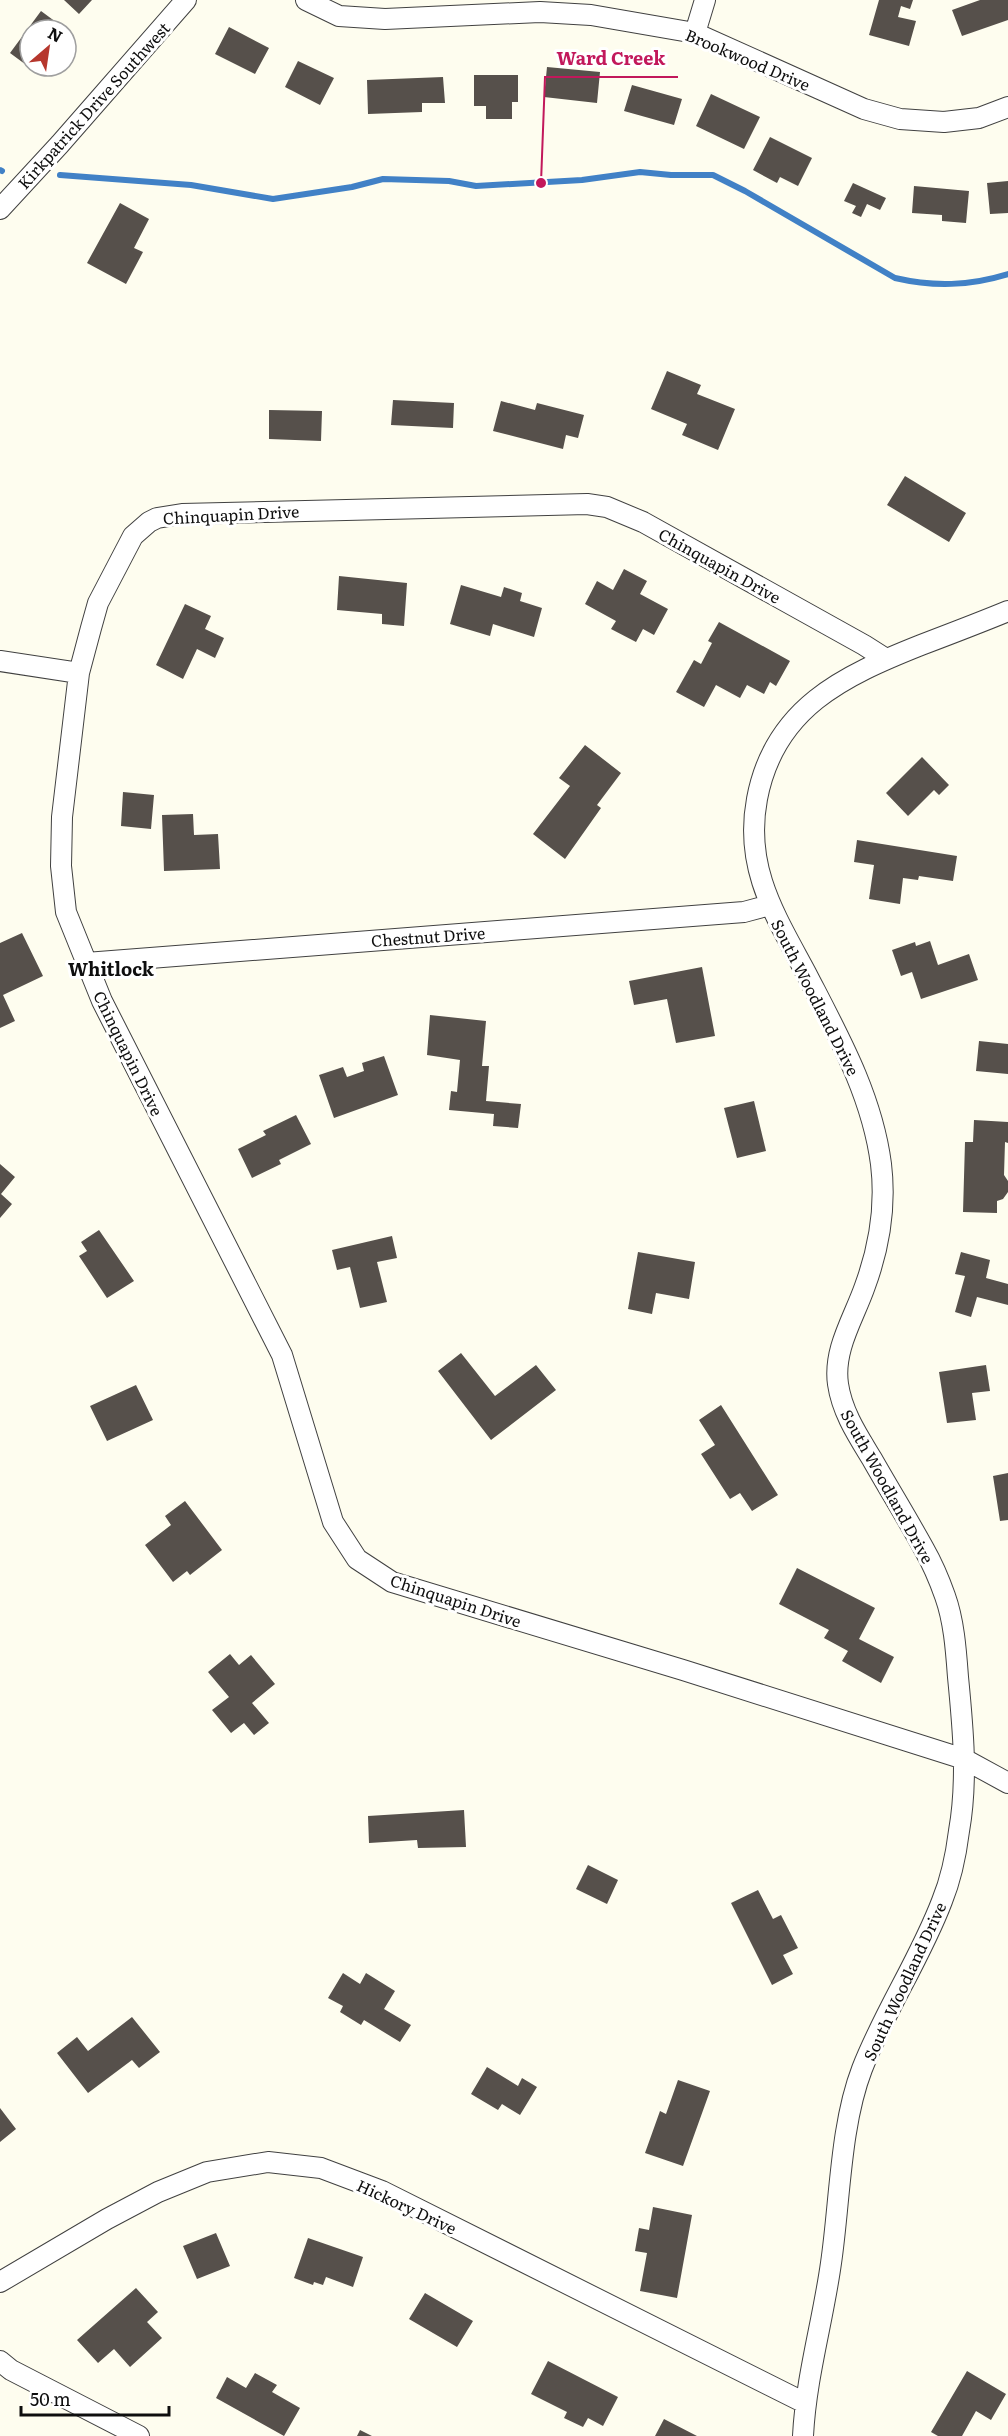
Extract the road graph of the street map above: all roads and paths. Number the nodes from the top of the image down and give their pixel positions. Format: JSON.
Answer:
{"nodes":[{"id":1,"x":186,"y":0,"type":"edge"},
{"id":2,"x":306,"y":0,"type":"edge"},
{"id":3,"x":705,"y":0,"type":"edge"},
{"id":4,"x":694,"y":33,"type":"junction"},
{"id":5,"x":1008,"y":107,"type":"edge"},
{"id":6,"x":0,"y":209,"type":"edge"},
{"id":7,"x":1008,"y":611,"type":"edge"},
{"id":8,"x":886,"y":659,"type":"junction"},
{"id":9,"x":0,"y":661,"type":"edge"},
{"id":10,"x":79,"y":673,"type":"junction"},
{"id":11,"x":770,"y":905,"type":"junction"},
{"id":12,"x":86,"y":963,"type":"junction"},
{"id":13,"x":964,"y":1759,"type":"junction"},
{"id":14,"x":1008,"y":1784,"type":"edge"},
{"id":15,"x":0,"y":2282,"type":"edge"},
{"id":16,"x":0,"y":2361,"type":"edge"},
{"id":17,"x":805,"y":2403,"type":"junction"},
{"id":18,"x":139,"y":2436,"type":"edge"},
{"id":19,"x":804,"y":2436,"type":"edge"}],
"edges":[{"from":1,"to":6,"type":"street","name":"Kirkpatrick Drive Southwest"},
{"from":2,"to":4,"type":"street","name":"Brookwood Drive"},
{"from":3,"to":4,"type":"street"},
{"from":4,"to":5,"type":"street","name":"Brookwood Drive"},
{"from":7,"to":8,"type":"street","name":"South Woodland Drive"},
{"from":8,"to":10,"type":"street","name":"Chinquapin Drive"},
{"from":8,"to":11,"type":"street","name":"South Woodland Drive"},
{"from":9,"to":10,"type":"street"},
{"from":10,"to":12,"type":"street","name":"Chinquapin Drive"},
{"from":11,"to":12,"type":"street","name":"Chestnut Drive"},
{"from":11,"to":13,"type":"street","name":"South Woodland Drive"},
{"from":12,"to":13,"type":"street","name":"Chinquapin Drive"},
{"from":13,"to":14,"type":"street","name":"Chinquapin Drive"},
{"from":13,"to":17,"type":"street","name":"South Woodland Drive"},
{"from":15,"to":17,"type":"street","name":"Hickory Drive"},
{"from":16,"to":18,"type":"street"},
{"from":17,"to":19,"type":"street","name":"South Woodland Drive"}]}
